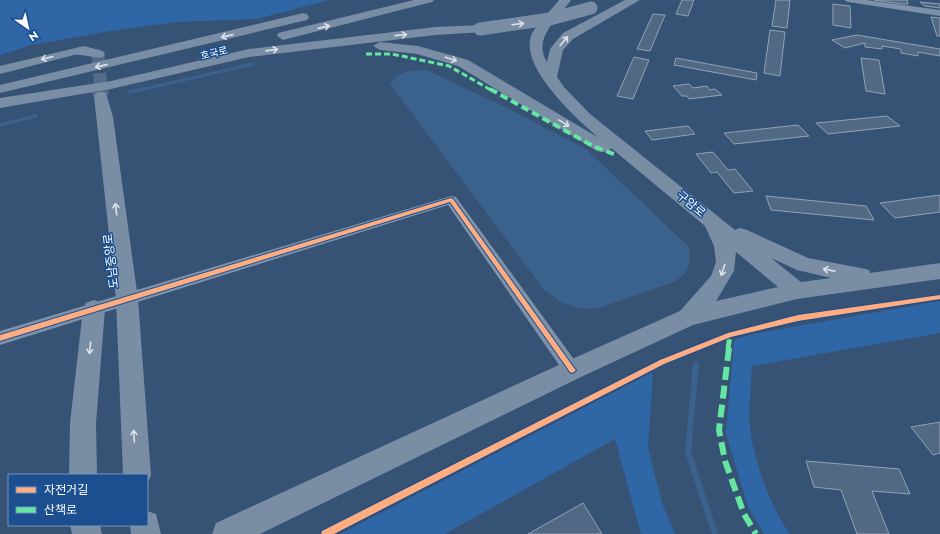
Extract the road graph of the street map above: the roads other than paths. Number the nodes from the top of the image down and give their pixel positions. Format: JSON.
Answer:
{"nodes":[{"id":1,"x":428,"y":0,"type":"edge"},
{"id":2,"x":565,"y":0,"type":"edge"},
{"id":3,"x":634,"y":0,"type":"edge"},
{"id":4,"x":848,"y":0,"type":"edge"},
{"id":5,"x":913,"y":0,"type":"edge"},
{"id":6,"x":860,"y":1,"type":"edge"},
{"id":7,"x":596,"y":6,"type":"dead end"},
{"id":8,"x":915,"y":10,"type":"junction"},
{"id":9,"x":940,"y":13,"type":"edge"},
{"id":10,"x":314,"y":15,"type":"dead end"},
{"id":11,"x":302,"y":46,"type":"junction"},
{"id":12,"x":98,"y":54,"type":"dead end"},
{"id":13,"x":0,"y":70,"type":"edge"},
{"id":14,"x":550,"y":77,"type":"junction"},
{"id":15,"x":0,"y":89,"type":"edge"},
{"id":16,"x":101,"y":96,"type":"tunnel mouth"},
{"id":17,"x":0,"y":102,"type":"edge"},
{"id":18,"x":664,"y":181,"type":"junction"},
{"id":19,"x":711,"y":221,"type":"junction"},
{"id":20,"x":940,"y":271,"type":"edge"},
{"id":21,"x":882,"y":279,"type":"junction"},
{"id":22,"x":798,"y":291,"type":"junction"},
{"id":23,"x":127,"y":299,"type":"junction"},
{"id":24,"x":94,"y":309,"type":"junction"},
{"id":25,"x":688,"y":317,"type":"junction"},
{"id":26,"x":0,"y":338,"type":"edge"},
{"id":27,"x":572,"y":370,"type":"junction"},
{"id":28,"x":83,"y":474,"type":"edge"},
{"id":29,"x":137,"y":474,"type":"edge"},
{"id":30,"x":227,"y":534,"type":"edge"}],
"edges":[{"from":17,"to":1,"type":"main road","name":"호국로","one_way":true},
{"from":2,"to":14,"type":"main road","name":"구암로"},
{"from":14,"to":3,"type":"main road","one_way":true},
{"from":4,"to":6,"type":"street"},
{"from":5,"to":8,"type":"street"},
{"from":6,"to":8,"type":"street"},
{"from":11,"to":7,"type":"main road","one_way":true,"bridge":true},
{"from":8,"to":9,"type":"street"},
{"from":10,"to":15,"type":"main road","name":"호국로","one_way":true},
{"from":17,"to":11,"type":"main road","one_way":true},
{"from":11,"to":18,"type":"main road","one_way":true},
{"from":12,"to":13,"type":"main road","one_way":true},
{"from":14,"to":18,"type":"main road","name":"구암로"},
{"from":23,"to":16,"type":"main road","name":"도남중앙로","one_way":true},
{"from":18,"to":19,"type":"main road","name":"구암로"},
{"from":21,"to":19,"type":"main road","one_way":true},
{"from":19,"to":22,"type":"main road","name":"구암로"},
{"from":19,"to":25,"type":"main road","one_way":true},
{"from":20,"to":21,"type":"main road"},
{"from":21,"to":22,"type":"main road"},
{"from":22,"to":25,"type":"main road"},
{"from":23,"to":24,"type":"street"},
{"from":23,"to":27,"type":"street"},
{"from":29,"to":23,"type":"main road","name":"도남중앙로","one_way":true},
{"from":24,"to":26,"type":"street"},
{"from":24,"to":28,"type":"main road","one_way":true},
{"from":25,"to":27,"type":"main road"},
{"from":27,"to":30,"type":"main road"}]}
